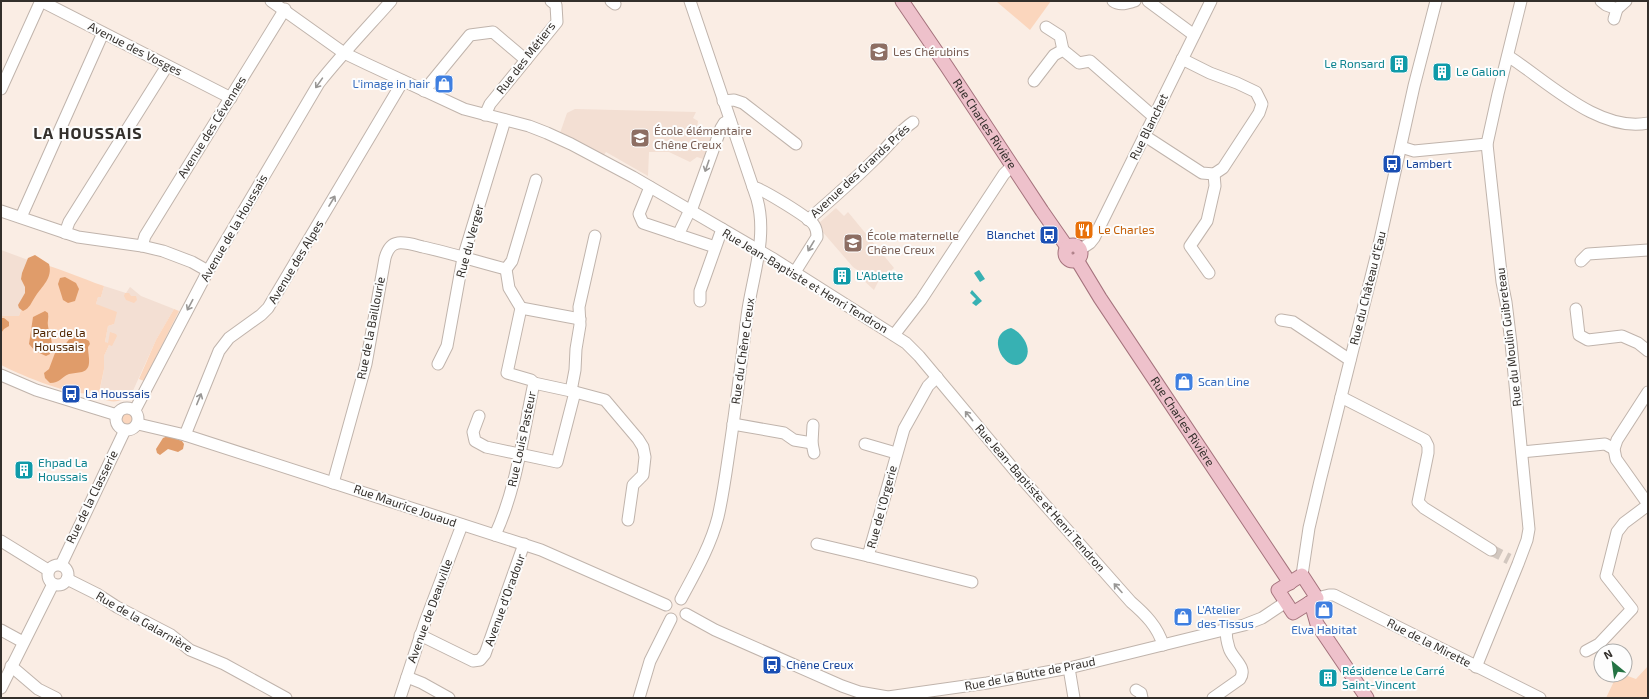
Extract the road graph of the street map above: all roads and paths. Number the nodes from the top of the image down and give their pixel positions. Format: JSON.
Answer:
{"nodes":[{"id":1,"x":271,"y":1,"type":"edge"},
{"id":2,"x":391,"y":1,"type":"edge"},
{"id":3,"x":551,"y":1,"type":"edge"},
{"id":4,"x":690,"y":1,"type":"edge"},
{"id":5,"x":902,"y":1,"type":"edge"},
{"id":6,"x":1113,"y":1,"type":"edge"},
{"id":7,"x":1135,"y":1,"type":"edge"},
{"id":8,"x":1148,"y":1,"type":"edge"},
{"id":9,"x":1211,"y":1,"type":"edge"},
{"id":10,"x":1436,"y":1,"type":"edge"},
{"id":11,"x":1521,"y":1,"type":"edge"},
{"id":12,"x":1601,"y":1,"type":"edge"},
{"id":13,"x":1626,"y":1,"type":"edge"},
{"id":14,"x":41,"y":2,"type":"edge"},
{"id":15,"x":285,"y":10,"type":"junction"},
{"id":16,"x":1046,"y":27,"type":"dead end"},
{"id":17,"x":103,"y":33,"type":"junction"},
{"id":18,"x":1194,"y":35,"type":"junction"},
{"id":19,"x":1063,"y":50,"type":"junction"},
{"id":20,"x":344,"y":53,"type":"junction"},
{"id":21,"x":1508,"y":56,"type":"junction"},
{"id":22,"x":1182,"y":59,"type":"junction"},
{"id":23,"x":526,"y":60,"type":"junction"},
{"id":24,"x":167,"y":66,"type":"junction"},
{"id":25,"x":403,"y":81,"type":"junction"},
{"id":26,"x":1034,"y":81,"type":"dead end"},
{"id":27,"x":1,"y":89,"type":"edge"},
{"id":28,"x":424,"y":91,"type":"junction"},
{"id":29,"x":231,"y":98,"type":"junction"},
{"id":30,"x":723,"y":101,"type":"junction"},
{"id":31,"x":485,"y":115,"type":"junction"},
{"id":32,"x":1154,"y":118,"type":"junction"},
{"id":33,"x":505,"y":120,"type":"junction"},
{"id":34,"x":730,"y":120,"type":"junction"},
{"id":35,"x":912,"y":122,"type":"dead end"},
{"id":36,"x":1648,"y":123,"type":"edge"},
{"id":37,"x":1145,"y":136,"type":"junction"},
{"id":38,"x":796,"y":144,"type":"dead end"},
{"id":39,"x":1487,"y":144,"type":"junction"},
{"id":40,"x":1401,"y":147,"type":"junction"},
{"id":41,"x":1012,"y":166,"type":"junction"},
{"id":42,"x":1214,"y":174,"type":"junction"},
{"id":43,"x":536,"y":180,"type":"dead end"},
{"id":44,"x":650,"y":187,"type":"junction"},
{"id":45,"x":753,"y":187,"type":"junction"},
{"id":46,"x":690,"y":210,"type":"junction"},
{"id":47,"x":1,"y":211,"type":"edge"},
{"id":48,"x":21,"y":218,"type":"junction"},
{"id":49,"x":808,"y":220,"type":"junction"},
{"id":50,"x":722,"y":230,"type":"junction"},
{"id":51,"x":65,"y":233,"type":"junction"},
{"id":52,"x":595,"y":236,"type":"dead end"},
{"id":53,"x":678,"y":236,"type":"junction"},
{"id":54,"x":142,"y":246,"type":"junction"},
{"id":55,"x":715,"y":247,"type":"junction"},
{"id":56,"x":1648,"y":250,"type":"edge"},
{"id":57,"x":759,"y":251,"type":"junction"},
{"id":58,"x":1079,"y":254,"type":"junction"},
{"id":59,"x":463,"y":258,"type":"junction"},
{"id":60,"x":1581,"y":261,"type":"dead end"},
{"id":61,"x":506,"y":269,"type":"junction"},
{"id":62,"x":208,"y":271,"type":"junction"},
{"id":63,"x":795,"y":272,"type":"junction"},
{"id":64,"x":1209,"y":273,"type":"dead end"},
{"id":65,"x":700,"y":301,"type":"dead end"},
{"id":66,"x":521,"y":308,"type":"junction"},
{"id":67,"x":1576,"y":310,"type":"dead end"},
{"id":68,"x":580,"y":318,"type":"junction"},
{"id":69,"x":1280,"y":320,"type":"dead end"},
{"id":70,"x":894,"y":335,"type":"junction"},
{"id":71,"x":1648,"y":351,"type":"edge"},
{"id":72,"x":1350,"y":360,"type":"junction"},
{"id":73,"x":438,"y":364,"type":"dead end"},
{"id":74,"x":1,"y":375,"type":"edge"},
{"id":75,"x":937,"y":377,"type":"junction"},
{"id":76,"x":534,"y":383,"type":"junction"},
{"id":77,"x":573,"y":391,"type":"junction"},
{"id":78,"x":1648,"y":392,"type":"edge"},
{"id":79,"x":1341,"y":397,"type":"junction"},
{"id":80,"x":135,"y":410,"type":"junction"},
{"id":81,"x":117,"y":415,"type":"junction"},
{"id":82,"x":479,"y":416,"type":"dead end"},
{"id":83,"x":138,"y":424,"type":"junction"},
{"id":84,"x":733,"y":424,"type":"junction"},
{"id":85,"x":812,"y":425,"type":"dead end"},
{"id":86,"x":124,"y":430,"type":"junction"},
{"id":87,"x":185,"y":435,"type":"junction"},
{"id":88,"x":865,"y":444,"type":"dead end"},
{"id":89,"x":1614,"y":449,"type":"junction"},
{"id":90,"x":896,"y":453,"type":"junction"},
{"id":91,"x":519,"y":454,"type":"junction"},
{"id":92,"x":1522,"y":456,"type":"junction"},
{"id":93,"x":333,"y":483,"type":"junction"},
{"id":94,"x":1648,"y":504,"type":"edge"},
{"id":95,"x":628,"y":520,"type":"dead end"},
{"id":96,"x":462,"y":525,"type":"junction"},
{"id":97,"x":495,"y":535,"type":"junction"},
{"id":98,"x":1,"y":541,"type":"edge"},
{"id":99,"x":524,"y":544,"type":"junction"},
{"id":100,"x":817,"y":544,"type":"dead end"},
{"id":101,"x":1491,"y":550,"type":"tunnel mouth"},
{"id":102,"x":868,"y":556,"type":"junction"},
{"id":103,"x":61,"y":565,"type":"junction"},
{"id":104,"x":48,"y":570,"type":"junction"},
{"id":105,"x":1302,"y":575,"type":"junction"},
{"id":106,"x":67,"y":579,"type":"junction"},
{"id":107,"x":972,"y":582,"type":"dead end"},
{"id":108,"x":1290,"y":583,"type":"junction"},
{"id":109,"x":53,"y":584,"type":"junction"},
{"id":110,"x":681,"y":599,"type":"junction"},
{"id":111,"x":1286,"y":602,"type":"junction"},
{"id":112,"x":1308,"y":603,"type":"junction"},
{"id":113,"x":666,"y":605,"type":"junction"},
{"id":114,"x":686,"y":614,"type":"junction"},
{"id":115,"x":671,"y":618,"type":"junction"},
{"id":116,"x":1226,"y":629,"type":"junction"},
{"id":117,"x":1,"y":630,"type":"edge"},
{"id":118,"x":420,"y":636,"type":"junction"},
{"id":119,"x":23,"y":642,"type":"junction"},
{"id":120,"x":1163,"y":645,"type":"junction"},
{"id":121,"x":1586,"y":652,"type":"dead end"},
{"id":122,"x":11,"y":666,"type":"junction"},
{"id":123,"x":1476,"y":666,"type":"junction"},
{"id":124,"x":1069,"y":668,"type":"junction"},
{"id":125,"x":407,"y":677,"type":"junction"},
{"id":126,"x":1,"y":688,"type":"edge"},
{"id":127,"x":56,"y":698,"type":"edge"},
{"id":128,"x":286,"y":698,"type":"edge"},
{"id":129,"x":400,"y":698,"type":"edge"},
{"id":130,"x":449,"y":698,"type":"edge"},
{"id":131,"x":639,"y":698,"type":"edge"},
{"id":132,"x":1074,"y":698,"type":"edge"},
{"id":133,"x":1213,"y":698,"type":"edge"},
{"id":134,"x":1367,"y":698,"type":"edge"},
{"id":135,"x":1540,"y":698,"type":"edge"}],
"edges":[{"from":1,"to":15,"type":"street","name":"Rue Jean-Baptiste et Henri Tendron"},
{"from":2,"to":20,"type":"street","name":"Avenue de la Houssais"},
{"from":3,"to":23,"type":"street","name":"Rue des Métiers"},
{"from":4,"to":30,"type":"street","name":"Rue du Chêne Creux"},
{"from":5,"to":41,"type":"main road","name":"Rue Charles Rivière"},
{"from":6,"to":7,"type":"street"},
{"from":8,"to":18,"type":"street"},
{"from":9,"to":18,"type":"street","name":"Rue Blanchet"},
{"from":10,"to":40,"type":"street","name":"Rue du Château d'Eau"},
{"from":11,"to":21,"type":"street","name":"Rue du Moulin Guibreteau"},
{"from":12,"to":13,"type":"street"},
{"from":14,"to":17,"type":"street","name":"Avenue des Vosges"},
{"from":14,"to":27,"type":"street"},
{"from":15,"to":20,"type":"street","name":"Rue Jean-Baptiste et Henri Tendron"},
{"from":15,"to":29,"type":"street","name":"Avenue des Cévennes"},
{"from":16,"to":19,"type":"street"},
{"from":17,"to":24,"type":"street","name":"Avenue des Vosges"},
{"from":17,"to":48,"type":"street"},
{"from":18,"to":22,"type":"street","name":"Rue Blanchet"},
{"from":19,"to":26,"type":"street"},
{"from":19,"to":32,"type":"street"},
{"from":20,"to":25,"type":"street","name":"Rue Jean-Baptiste et Henri Tendron"},
{"from":20,"to":62,"type":"street","name":"Avenue de la Houssais","one_way":true},
{"from":21,"to":36,"type":"street"},
{"from":21,"to":39,"type":"street","name":"Rue du Moulin Guibreteau"},
{"from":22,"to":32,"type":"street","name":"Rue Blanchet"},
{"from":22,"to":42,"type":"street"},
{"from":23,"to":28,"type":"street"},
{"from":23,"to":31,"type":"street","name":"Rue des Métiers"},
{"from":24,"to":29,"type":"street","name":"Avenue des Vosges"},
{"from":24,"to":51,"type":"street"},
{"from":25,"to":28,"type":"street","name":"Rue Jean-Baptiste et Henri Tendron"},
{"from":87,"to":25,"type":"street","name":"Avenue des Alpes","one_way":true},
{"from":28,"to":31,"type":"street","name":"Rue Jean-Baptiste et Henri Tendron"},
{"from":29,"to":54,"type":"street","name":"Avenue des Cévennes"},
{"from":30,"to":34,"type":"street","name":"Rue du Chêne Creux"},
{"from":30,"to":38,"type":"street"},
{"from":31,"to":33,"type":"street","name":"Rue Jean-Baptiste et Henri Tendron"},
{"from":32,"to":37,"type":"street","name":"Rue Blanchet"},
{"from":33,"to":44,"type":"street","name":"Rue Jean-Baptiste et Henri Tendron"},
{"from":33,"to":59,"type":"street","name":"Rue du Verger"},
{"from":34,"to":45,"type":"street","name":"Rue du Chêne Creux"},
{"from":34,"to":46,"type":"street","one_way":true},
{"from":35,"to":49,"type":"street","name":"Avenue des Grands Prés"},
{"from":37,"to":42,"type":"street"},
{"from":37,"to":58,"type":"street","name":"Rue Blanchet"},
{"from":39,"to":40,"type":"street"},
{"from":39,"to":92,"type":"street","name":"Rue du Moulin Guibreteau"},
{"from":40,"to":72,"type":"street","name":"Rue du Château d'Eau"},
{"from":41,"to":58,"type":"main road","name":"Rue Charles Rivière"},
{"from":41,"to":70,"type":"street"},
{"from":42,"to":64,"type":"street"},
{"from":43,"to":61,"type":"street"},
{"from":44,"to":46,"type":"street","name":"Rue Jean-Baptiste et Henri Tendron"},
{"from":44,"to":53,"type":"street"},
{"from":45,"to":49,"type":"street"},
{"from":45,"to":57,"type":"street","name":"Rue du Chêne Creux"},
{"from":46,"to":50,"type":"street","name":"Rue Jean-Baptiste et Henri Tendron"},
{"from":46,"to":53,"type":"street"},
{"from":47,"to":48,"type":"street"},
{"from":48,"to":51,"type":"street"},
{"from":49,"to":63,"type":"street","one_way":true},
{"from":50,"to":55,"type":"street"},
{"from":50,"to":57,"type":"street","name":"Rue Jean-Baptiste et Henri Tendron"},
{"from":51,"to":54,"type":"street"},
{"from":52,"to":68,"type":"street"},
{"from":53,"to":55,"type":"street"},
{"from":54,"to":62,"type":"street"},
{"from":55,"to":65,"type":"street"},
{"from":56,"to":60,"type":"street"},
{"from":57,"to":63,"type":"street","name":"Rue Jean-Baptiste et Henri Tendron"},
{"from":57,"to":84,"type":"street","name":"Rue du Chêne Creux"},
{"from":58,"to":108,"type":"main road","name":"Rue Charles Rivière"},
{"from":59,"to":61,"type":"street"},
{"from":59,"to":73,"type":"street","name":"Rue du Verger"},
{"from":59,"to":93,"type":"street","name":"Rue de la Baillourie"},
{"from":61,"to":66,"type":"street"},
{"from":62,"to":80,"type":"street","name":"Avenue de la Houssais","one_way":true},
{"from":63,"to":70,"type":"street","name":"Rue Jean-Baptiste et Henri Tendron"},
{"from":66,"to":68,"type":"street"},
{"from":66,"to":76,"type":"street","name":"Rue Louis Pasteur"},
{"from":67,"to":71,"type":"street"},
{"from":68,"to":77,"type":"street"},
{"from":69,"to":72,"type":"street"},
{"from":70,"to":75,"type":"street","name":"Rue Jean-Baptiste et Henri Tendron"},
{"from":72,"to":79,"type":"street","name":"Rue du Château d'Eau"},
{"from":74,"to":81,"type":"street"},
{"from":75,"to":90,"type":"street","name":"Rue de l'Orgerie"},
{"from":120,"to":75,"type":"street","name":"Rue Jean-Baptiste et Henri Tendron","one_way":true},
{"from":76,"to":77,"type":"street"},
{"from":76,"to":91,"type":"street","name":"Rue Louis Pasteur"},
{"from":77,"to":91,"type":"street"},
{"from":77,"to":95,"type":"street"},
{"from":78,"to":89,"type":"street"},
{"from":79,"to":101,"type":"street"},
{"from":79,"to":105,"type":"street","name":"Rue du Château d'Eau"},
{"from":80,"to":81,"type":"street"},
{"from":80,"to":83,"type":"street"},
{"from":81,"to":86,"type":"street"},
{"from":82,"to":91,"type":"street"},
{"from":83,"to":86,"type":"street"},
{"from":83,"to":87,"type":"street","name":"Rue Maurice Jouaud"},
{"from":84,"to":85,"type":"street"},
{"from":84,"to":110,"type":"street","name":"Rue du Chêne Creux"},
{"from":86,"to":103,"type":"street","name":"Rue de la Classerie"},
{"from":87,"to":93,"type":"street","name":"Rue Maurice Jouaud"},
{"from":88,"to":90,"type":"street","name":"Rue de l'Orgerie"},
{"from":89,"to":92,"type":"street"},
{"from":89,"to":94,"type":"street"},
{"from":90,"to":102,"type":"street","name":"Rue de l'Orgerie"},
{"from":91,"to":97,"type":"street","name":"Rue Louis Pasteur"},
{"from":92,"to":123,"type":"street","name":"Rue du Moulin Guibreteau"},
{"from":93,"to":96,"type":"street","name":"Rue Maurice Jouaud"},
{"from":94,"to":121,"type":"street"},
{"from":96,"to":97,"type":"street","name":"Rue Maurice Jouaud"},
{"from":96,"to":118,"type":"street","name":"Avenue de Deauville"},
{"from":97,"to":99,"type":"street","name":"Rue Maurice Jouaud"},
{"from":98,"to":104,"type":"street"},
{"from":99,"to":113,"type":"street","name":"Rue Maurice Jouaud"},
{"from":99,"to":118,"type":"street","name":"Avenue d'Oradour"},
{"from":100,"to":102,"type":"street","name":"Rue de l'Orgerie"},
{"from":102,"to":107,"type":"street"},
{"from":103,"to":104,"type":"street"},
{"from":103,"to":106,"type":"street"},
{"from":104,"to":109,"type":"street"},
{"from":105,"to":108,"type":"main road"},
{"from":105,"to":112,"type":"main road"},
{"from":106,"to":109,"type":"street"},
{"from":106,"to":128,"type":"street","name":"Rue de la Galarnière"},
{"from":108,"to":111,"type":"main road"},
{"from":109,"to":119,"type":"street"},
{"from":110,"to":113,"type":"street"},
{"from":110,"to":114,"type":"street"},
{"from":111,"to":112,"type":"main road"},
{"from":111,"to":116,"type":"street","name":"Rue de la Butte de Praud"},
{"from":112,"to":123,"type":"street","name":"Rue de la Mirette"},
{"from":112,"to":134,"type":"main road"},
{"from":113,"to":115,"type":"street"},
{"from":114,"to":115,"type":"street"},
{"from":114,"to":124,"type":"street","name":"Rue de la Butte de Praud"},
{"from":115,"to":131,"type":"street"},
{"from":116,"to":120,"type":"street","name":"Rue de la Butte de Praud"},
{"from":116,"to":133,"type":"street"},
{"from":117,"to":119,"type":"street"},
{"from":118,"to":125,"type":"street","name":"Avenue de Deauville"},
{"from":119,"to":122,"type":"street"},
{"from":120,"to":124,"type":"street","name":"Rue de la Butte de Praud"},
{"from":122,"to":126,"type":"street"},
{"from":122,"to":127,"type":"street"},
{"from":123,"to":135,"type":"street","name":"Rue de la Mirette"},
{"from":124,"to":132,"type":"street"},
{"from":125,"to":129,"type":"street","name":"Avenue de Deauville"},
{"from":125,"to":130,"type":"street"}]}
